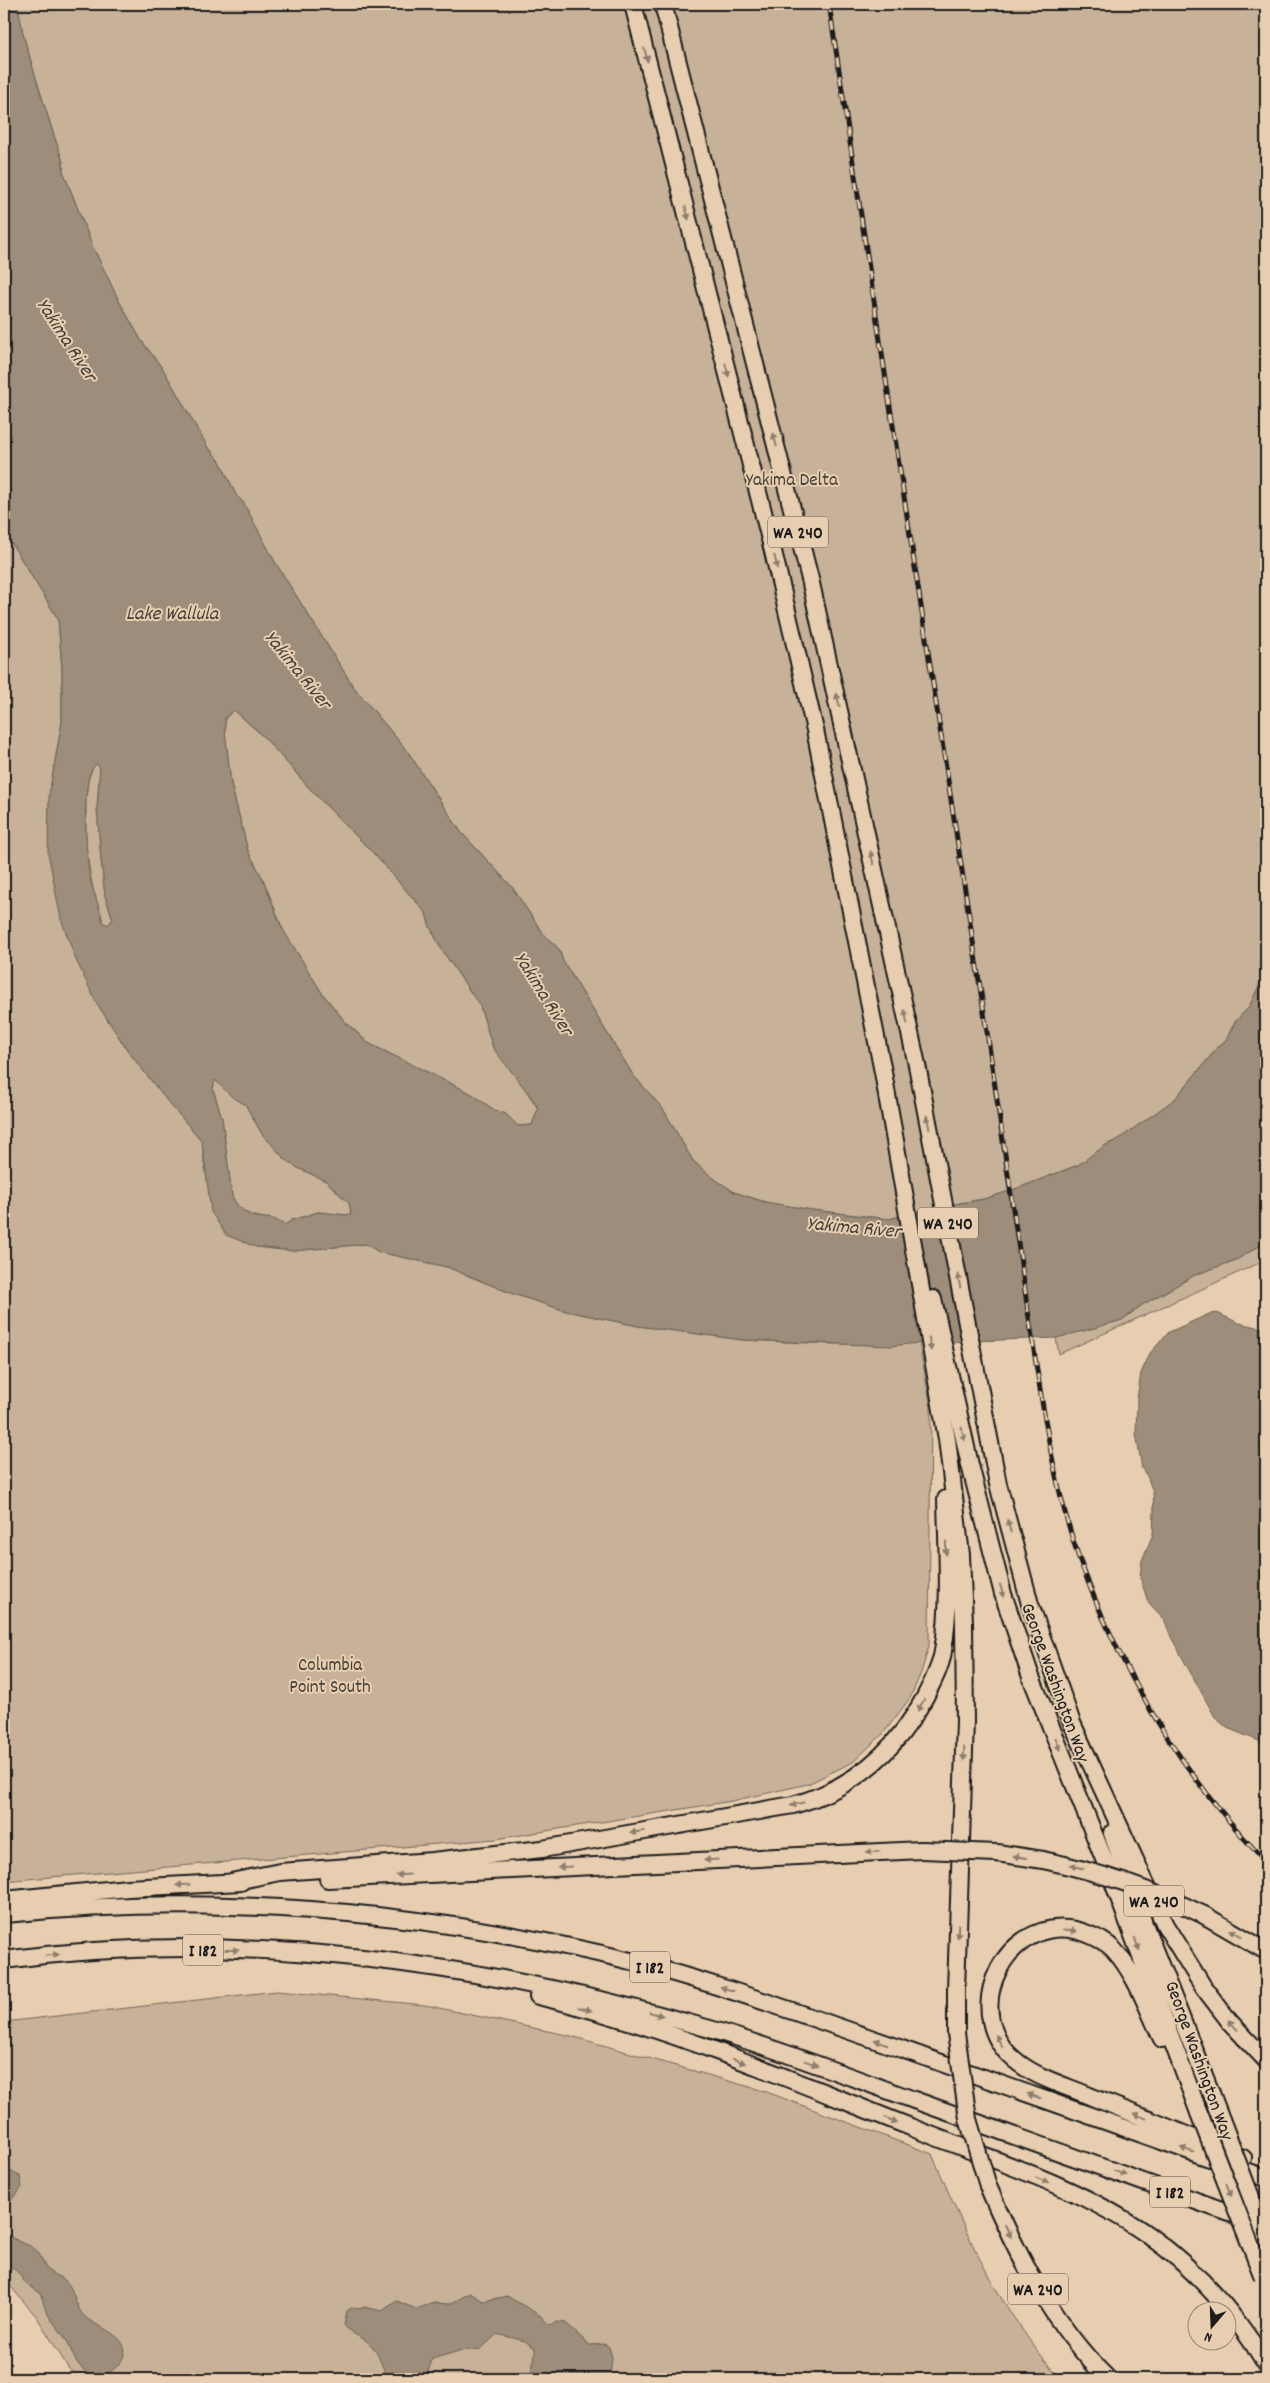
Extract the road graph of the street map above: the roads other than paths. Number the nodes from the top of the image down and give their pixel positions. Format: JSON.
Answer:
{"nodes":[{"id":1,"x":633,"y":4,"type":"edge"},
{"id":2,"x":663,"y":4,"type":"edge"},
{"id":3,"x":945,"y":1388,"type":"junction"},
{"id":4,"x":942,"y":1412,"type":"junction"},
{"id":5,"x":1072,"y":1723,"type":"junction"},
{"id":6,"x":231,"y":1882,"type":"junction"},
{"id":7,"x":4,"y":1900,"type":"edge"},
{"id":8,"x":4,"y":1914,"type":"edge"},
{"id":9,"x":1266,"y":1951,"type":"edge"},
{"id":10,"x":4,"y":1960,"type":"edge"},
{"id":11,"x":402,"y":1964,"type":"junction"},
{"id":12,"x":1266,"y":2060,"type":"edge"},
{"id":13,"x":1199,"y":2112,"type":"junction"},
{"id":14,"x":1266,"y":2168,"type":"edge"},
{"id":15,"x":1266,"y":2178,"type":"edge"},
{"id":16,"x":1266,"y":2226,"type":"edge"},
{"id":17,"x":1266,"y":2236,"type":"edge"},
{"id":18,"x":1265,"y":2280,"type":"edge"},
{"id":19,"x":1266,"y":2364,"type":"edge"},
{"id":20,"x":1108,"y":2379,"type":"edge"}],
"edges":[{"from":1,"to":3,"type":"highway","name":"George Washington Way","number":"WA 240","one_way":true},
{"from":5,"to":2,"type":"highway","number":"WA 240","one_way":true},
{"from":3,"to":4,"type":"highway","number":"WA 240"},
{"from":3,"to":13,"type":"highway","name":"George Washington Way","one_way":true},
{"from":4,"to":6,"type":"highway","one_way":true},
{"from":4,"to":20,"type":"highway","number":"WA 240","one_way":true,"bridge":true},
{"from":12,"to":5,"type":"highway","number":"WA 240","one_way":true},
{"from":5,"to":17,"type":"highway","name":"George Washington Way","bridge":true},
{"from":6,"to":7,"type":"highway","one_way":true},
{"from":9,"to":6,"type":"highway","one_way":true,"bridge":true},
{"from":15,"to":8,"type":"highway","number":"I 182","one_way":true},
{"from":10,"to":11,"type":"highway","number":"I 182","one_way":true},
{"from":11,"to":16,"type":"highway","number":"I 182","one_way":true},
{"from":11,"to":19,"type":"highway","one_way":true},
{"from":14,"to":13,"type":"highway","one_way":true},
{"from":13,"to":18,"type":"highway","name":"George Washington Way","one_way":true,"bridge":true}]}
